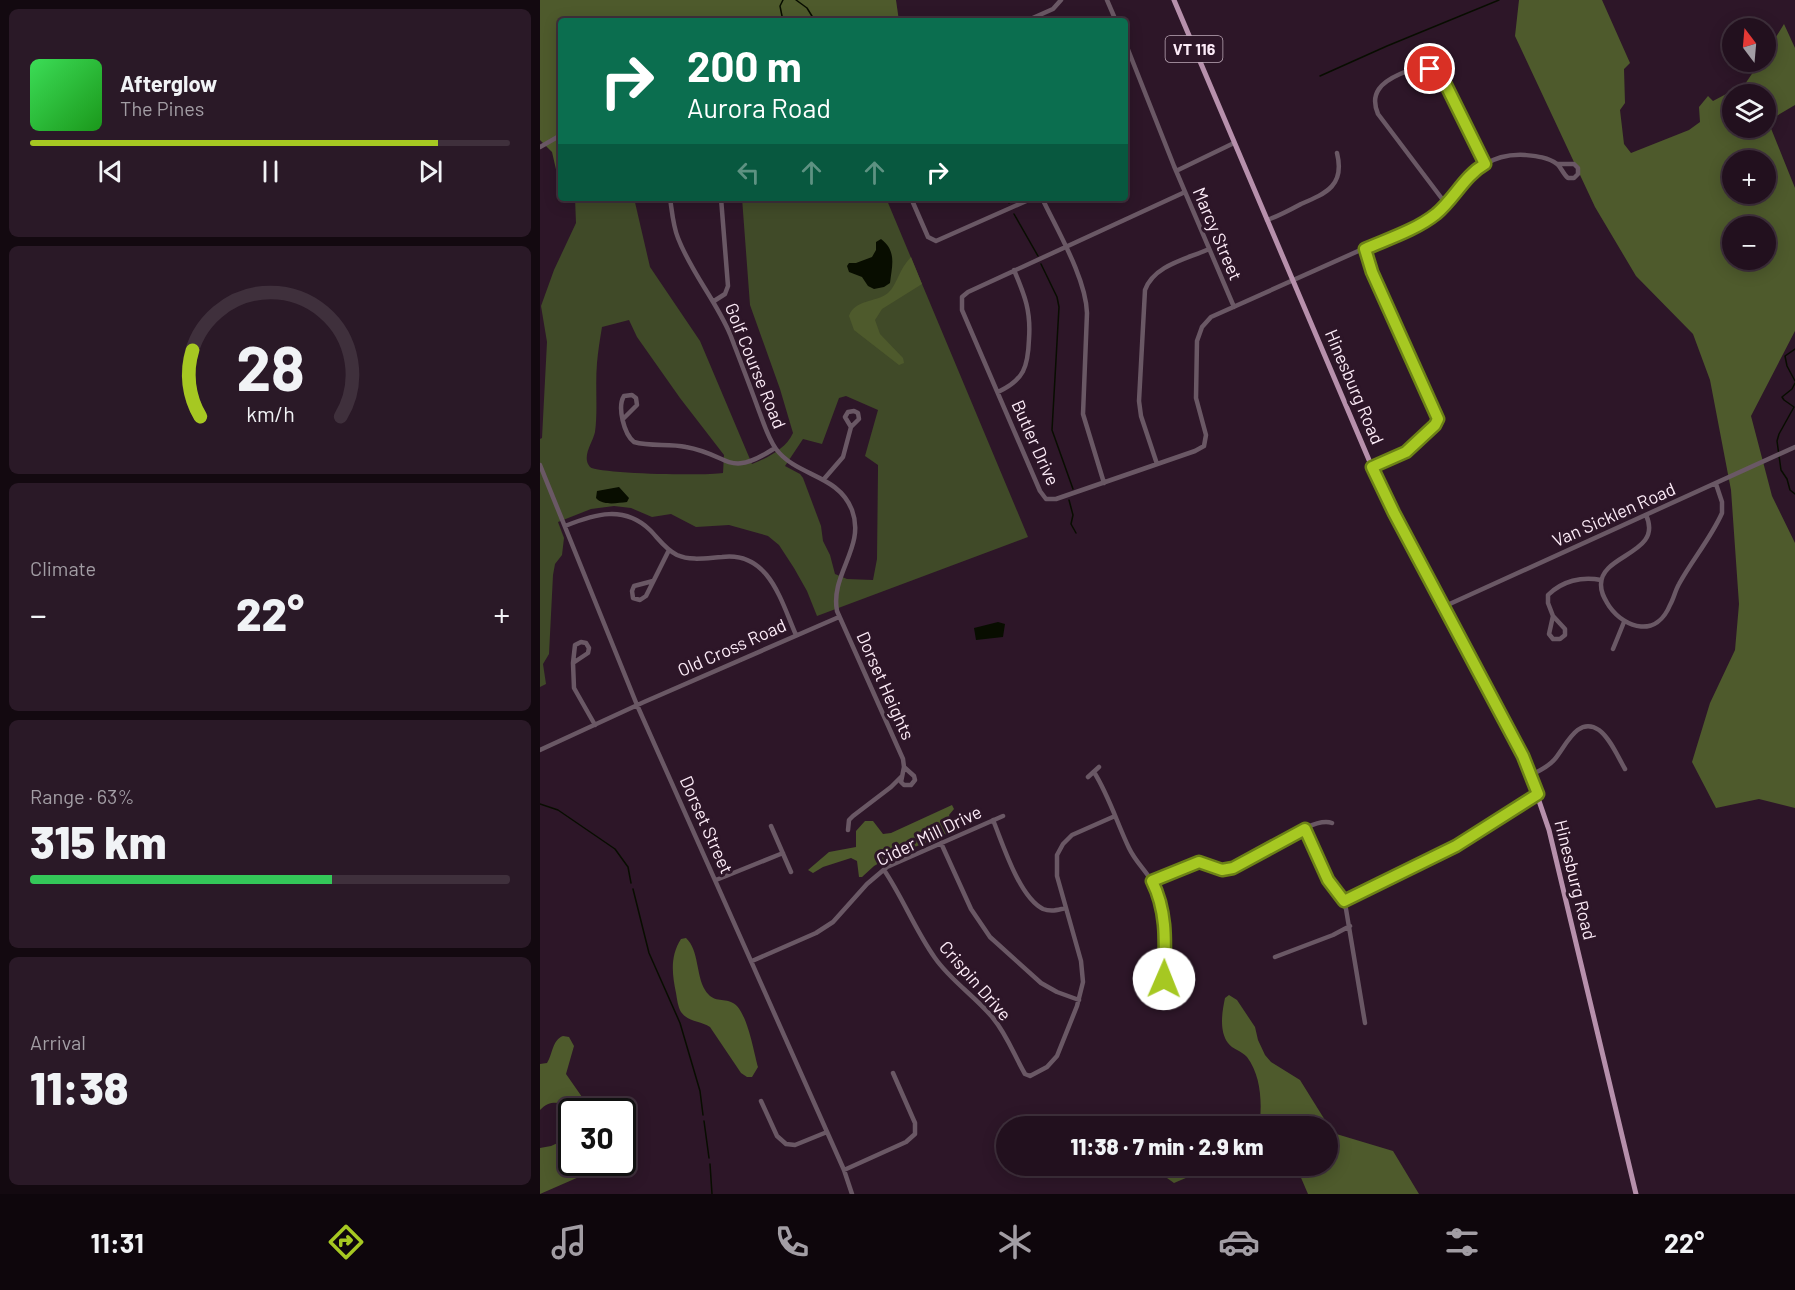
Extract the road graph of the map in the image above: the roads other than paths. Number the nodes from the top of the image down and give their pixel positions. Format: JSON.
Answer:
{"nodes":[{"id":1,"x":1061,"y":0,"type":"edge"},
{"id":2,"x":1107,"y":0,"type":"edge"},
{"id":3,"x":1174,"y":0,"type":"edge"},
{"id":4,"x":1033,"y":18,"type":"edge"},
{"id":5,"x":1115,"y":18,"type":"edge"},
{"id":6,"x":1128,"y":50,"type":"edge"},
{"id":7,"x":558,"y":137,"type":"edge"},
{"id":8,"x":1234,"y":143,"type":"junction"},
{"id":9,"x":540,"y":147,"type":"edge"},
{"id":10,"x":1336,"y":153,"type":"dead end"},
{"id":11,"x":1485,"y":164,"type":"junction"},
{"id":12,"x":1558,"y":164,"type":"junction"},
{"id":13,"x":1176,"y":171,"type":"junction"},
{"id":14,"x":1185,"y":192,"type":"junction"},
{"id":15,"x":671,"y":201,"type":"edge"},
{"id":16,"x":721,"y":201,"type":"edge"},
{"id":17,"x":912,"y":201,"type":"edge"},
{"id":18,"x":1027,"y":201,"type":"edge"},
{"id":19,"x":1043,"y":201,"type":"edge"},
{"id":20,"x":1446,"y":204,"type":"junction"},
{"id":21,"x":1267,"y":220,"type":"junction"},
{"id":22,"x":1065,"y":247,"type":"junction"},
{"id":23,"x":1209,"y":249,"type":"junction"},
{"id":24,"x":1365,"y":249,"type":"junction"},
{"id":25,"x":1014,"y":270,"type":"junction"},
{"id":26,"x":1292,"y":282,"type":"junction"},
{"id":27,"x":714,"y":302,"type":"junction"},
{"id":28,"x":1234,"y":307,"type":"junction"},
{"id":29,"x":998,"y":392,"type":"junction"},
{"id":30,"x":623,"y":419,"type":"junction"},
{"id":31,"x":851,"y":427,"type":"dead end"},
{"id":32,"x":1795,"y":447,"type":"edge"},
{"id":33,"x":775,"y":448,"type":"junction"},
{"id":34,"x":1157,"y":464,"type":"junction"},
{"id":35,"x":540,"y":465,"type":"edge"},
{"id":36,"x":1372,"y":467,"type":"junction"},
{"id":37,"x":824,"y":479,"type":"junction"},
{"id":38,"x":1104,"y":483,"type":"junction"},
{"id":39,"x":1716,"y":484,"type":"junction"},
{"id":40,"x":1646,"y":515,"type":"junction"},
{"id":41,"x":565,"y":526,"type":"junction"},
{"id":42,"x":669,"y":550,"type":"junction"},
{"id":43,"x":1601,"y":580,"type":"junction"},
{"id":44,"x":654,"y":581,"type":"junction"},
{"id":45,"x":1443,"y":607,"type":"junction"},
{"id":46,"x":1553,"y":616,"type":"junction"},
{"id":47,"x":839,"y":617,"type":"junction"},
{"id":48,"x":1624,"y":622,"type":"junction"},
{"id":49,"x":796,"y":635,"type":"junction"},
{"id":50,"x":1613,"y":649,"type":"dead end"},
{"id":51,"x":573,"y":663,"type":"junction"},
{"id":52,"x":637,"y":705,"type":"junction"},
{"id":53,"x":594,"y":725,"type":"junction"},
{"id":54,"x":540,"y":750,"type":"edge"},
{"id":55,"x":904,"y":767,"type":"junction"},
{"id":56,"x":1099,"y":767,"type":"dead end"},
{"id":57,"x":1626,"y":769,"type":"dead end"},
{"id":58,"x":1094,"y":772,"type":"junction"},
{"id":59,"x":1531,"y":775,"type":"junction"},
{"id":60,"x":901,"y":777,"type":"junction"},
{"id":61,"x":1088,"y":777,"type":"dead end"},
{"id":62,"x":1538,"y":794,"type":"junction"},
{"id":63,"x":1003,"y":816,"type":"dead end"},
{"id":64,"x":1115,"y":816,"type":"junction"},
{"id":65,"x":993,"y":820,"type":"junction"},
{"id":66,"x":1332,"y":823,"type":"dead end"},
{"id":67,"x":771,"y":826,"type":"dead end"},
{"id":68,"x":1305,"y":829,"type":"junction"},
{"id":69,"x":848,"y":830,"type":"dead end"},
{"id":70,"x":941,"y":843,"type":"junction"},
{"id":71,"x":783,"y":853,"type":"junction"},
{"id":72,"x":884,"y":870,"type":"junction"},
{"id":73,"x":791,"y":872,"type":"dead end"},
{"id":74,"x":716,"y":880,"type":"junction"},
{"id":75,"x":1152,"y":881,"type":"junction"},
{"id":76,"x":1344,"y":901,"type":"junction"},
{"id":77,"x":1066,"y":908,"type":"junction"},
{"id":78,"x":1350,"y":926,"type":"junction"},
{"id":79,"x":1275,"y":957,"type":"dead end"},
{"id":80,"x":752,"y":962,"type":"junction"},
{"id":81,"x":1164,"y":963,"type":"junction"},
{"id":82,"x":1079,"y":1000,"type":"junction"},
{"id":83,"x":1365,"y":1023,"type":"dead end"},
{"id":84,"x":893,"y":1073,"type":"dead end"},
{"id":85,"x":761,"y":1101,"type":"dead end"},
{"id":86,"x":827,"y":1132,"type":"junction"},
{"id":87,"x":844,"y":1170,"type":"junction"},
{"id":88,"x":852,"y":1194,"type":"edge"},
{"id":89,"x":1636,"y":1194,"type":"edge"}],
"edges":[{"from":1,"to":4,"type":"street"},
{"from":2,"to":5,"type":"street"},
{"from":3,"to":8,"type":"main road","name":"Hinesburg Road","number":"VT 116"},
{"from":6,"to":13,"type":"street","name":"Marcy Street"},
{"from":7,"to":9,"type":"street"},
{"from":8,"to":13,"type":"street"},
{"from":8,"to":21,"type":"main road","name":"Hinesburg Road","number":"VT 116"},
{"from":10,"to":21,"type":"street"},
{"from":11,"to":12,"type":"street"},
{"from":11,"to":20,"type":"street","name":"Butler Drive"},
{"from":11,"to":20,"type":"street"},
{"from":12,"to":12,"type":"street"},
{"from":13,"to":14,"type":"street","name":"Marcy Street"},
{"from":14,"to":22,"type":"street","name":"Butler Drive"},
{"from":14,"to":23,"type":"street","name":"Marcy Street"},
{"from":15,"to":27,"type":"street","name":"Golf Course Road"},
{"from":16,"to":27,"type":"street"},
{"from":17,"to":18,"type":"street"},
{"from":19,"to":22,"type":"street"},
{"from":20,"to":24,"type":"street","name":"Butler Drive"},
{"from":21,"to":26,"type":"main road","name":"Hinesburg Road","number":"VT 116"},
{"from":22,"to":25,"type":"street","name":"Butler Drive"},
{"from":22,"to":38,"type":"street"},
{"from":23,"to":28,"type":"street","name":"Marcy Street"},
{"from":23,"to":34,"type":"street"},
{"from":24,"to":26,"type":"street","name":"Butler Drive"},
{"from":24,"to":36,"type":"street"},
{"from":25,"to":29,"type":"street"},
{"from":25,"to":29,"type":"street","name":"Butler Drive"},
{"from":26,"to":28,"type":"street","name":"Butler Drive"},
{"from":26,"to":36,"type":"main road","name":"Hinesburg Road","number":"VT 116"},
{"from":27,"to":33,"type":"street","name":"Golf Course Road"},
{"from":28,"to":34,"type":"street","name":"Butler Drive"},
{"from":29,"to":38,"type":"street","name":"Butler Drive"},
{"from":30,"to":30,"type":"street"},
{"from":30,"to":33,"type":"street"},
{"from":31,"to":37,"type":"street"},
{"from":32,"to":39,"type":"street","name":"Van Sicklen Road"},
{"from":33,"to":37,"type":"street","name":"Golf Course Road"},
{"from":34,"to":38,"type":"street","name":"Butler Drive"},
{"from":35,"to":41,"type":"street","name":"Dorset Street"},
{"from":36,"to":45,"type":"main road","name":"Hinesburg Road","number":"VT 116"},
{"from":37,"to":47,"type":"street","name":"Golf Course Road"},
{"from":39,"to":40,"type":"street","name":"Van Sicklen Road"},
{"from":39,"to":48,"type":"street"},
{"from":40,"to":43,"type":"street"},
{"from":40,"to":45,"type":"street","name":"Van Sicklen Road"},
{"from":41,"to":42,"type":"street"},
{"from":41,"to":52,"type":"street","name":"Dorset Street"},
{"from":42,"to":44,"type":"street"},
{"from":42,"to":49,"type":"street"},
{"from":43,"to":46,"type":"street"},
{"from":43,"to":48,"type":"street"},
{"from":44,"to":44,"type":"street"},
{"from":45,"to":59,"type":"main road","name":"Hinesburg Road","number":"VT 116"},
{"from":46,"to":46,"type":"street"},
{"from":47,"to":49,"type":"street","name":"Old Cross Road"},
{"from":47,"to":55,"type":"street","name":"Dorset Heights"},
{"from":48,"to":50,"type":"street"},
{"from":49,"to":52,"type":"street","name":"Old Cross Road"},
{"from":51,"to":51,"type":"street"},
{"from":51,"to":53,"type":"street"},
{"from":52,"to":53,"type":"street","name":"Old Cross Road"},
{"from":52,"to":74,"type":"street","name":"Dorset Street"},
{"from":53,"to":54,"type":"street","name":"Old Cross Road"},
{"from":55,"to":60,"type":"street","name":"Dorset Heights"},
{"from":55,"to":60,"type":"street","name":"Dorset Heights"},
{"from":56,"to":58,"type":"street"},
{"from":57,"to":59,"type":"street"},
{"from":58,"to":61,"type":"street"},
{"from":58,"to":64,"type":"street"},
{"from":59,"to":62,"type":"main road","name":"Hinesburg Road","number":"VT 116"},
{"from":60,"to":69,"type":"street"},
{"from":62,"to":76,"type":"street"},
{"from":62,"to":89,"type":"main road","name":"Hinesburg Road","number":"VT 116"},
{"from":63,"to":65,"type":"street","name":"Cider Mill Drive"},
{"from":64,"to":75,"type":"street"},
{"from":64,"to":77,"type":"street"},
{"from":65,"to":70,"type":"street","name":"Cider Mill Drive"},
{"from":65,"to":77,"type":"street"},
{"from":66,"to":68,"type":"street"},
{"from":67,"to":71,"type":"street"},
{"from":68,"to":75,"type":"street"},
{"from":68,"to":76,"type":"street"},
{"from":70,"to":72,"type":"street","name":"Cider Mill Drive"},
{"from":70,"to":82,"type":"street"},
{"from":71,"to":73,"type":"street"},
{"from":71,"to":74,"type":"street"},
{"from":72,"to":80,"type":"street","name":"Cider Mill Drive"},
{"from":72,"to":82,"type":"street","name":"Crispin Drive"},
{"from":74,"to":80,"type":"street","name":"Dorset Street"},
{"from":75,"to":81,"type":"street"},
{"from":76,"to":78,"type":"street"},
{"from":77,"to":82,"type":"street"},
{"from":78,"to":79,"type":"street"},
{"from":78,"to":83,"type":"street"},
{"from":80,"to":86,"type":"street","name":"Dorset Street"},
{"from":81,"to":81,"type":"street"},
{"from":84,"to":87,"type":"street"},
{"from":85,"to":86,"type":"street"},
{"from":86,"to":87,"type":"street","name":"Dorset Street"},
{"from":87,"to":88,"type":"street","name":"Dorset Street"}]}
